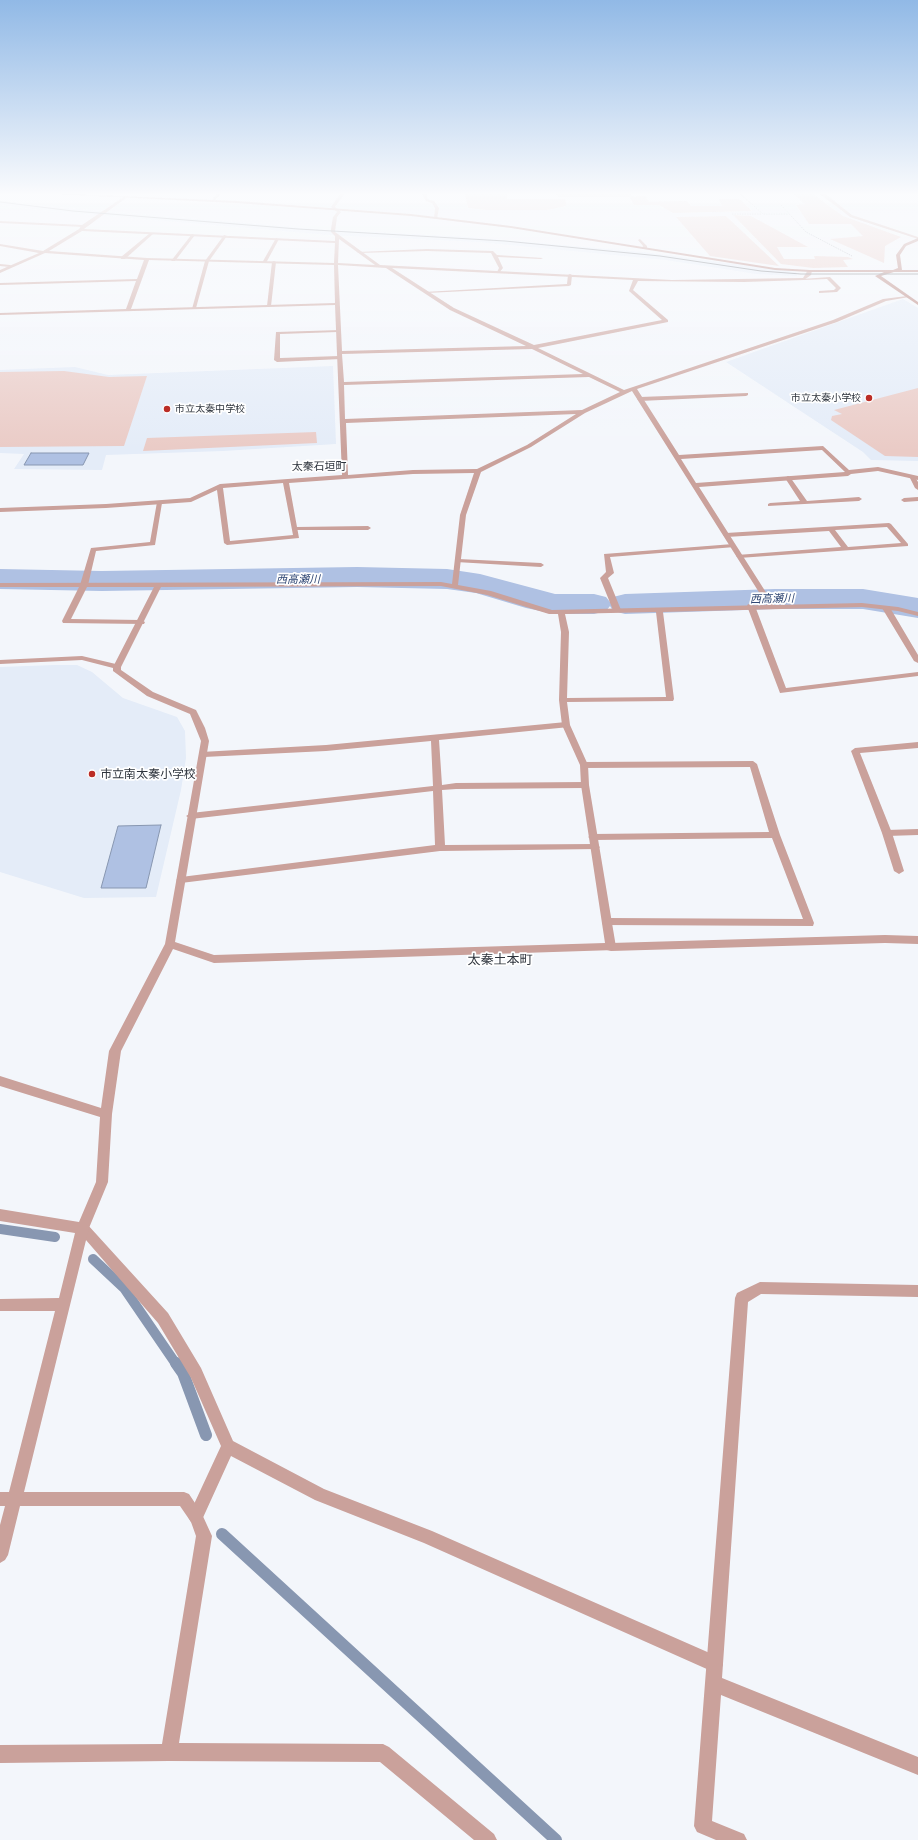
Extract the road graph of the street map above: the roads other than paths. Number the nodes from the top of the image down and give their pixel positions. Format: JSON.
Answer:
{"nodes":[{"id":1,"x":202,"y":279,"type":"edge"},
{"id":2,"x":272,"y":279,"type":"edge"},
{"id":3,"x":337,"y":279,"type":"edge"},
{"id":4,"x":405,"y":279,"type":"edge"},
{"id":5,"x":570,"y":279,"type":"edge"},
{"id":6,"x":636,"y":279,"type":"joint"},
{"id":7,"x":804,"y":279,"type":"joint"},
{"id":8,"x":807,"y":279,"type":"edge"},
{"id":9,"x":829,"y":279,"type":"edge"},
{"id":10,"x":881,"y":279,"type":"edge"},
{"id":11,"x":140,"y":280,"type":"joint"},
{"id":12,"x":0,"y":284,"type":"edge"},
{"id":13,"x":426,"y":292,"type":"junction"},
{"id":14,"x":821,"y":292,"type":"dead end"},
{"id":15,"x":907,"y":297,"type":"junction"},
{"id":16,"x":338,"y":304,"type":"junction"},
{"id":17,"x":918,"y":304,"type":"edge"},
{"id":18,"x":269,"y":306,"type":"junction"},
{"id":19,"x":194,"y":308,"type":"junction"},
{"id":20,"x":128,"y":310,"type":"junction"},
{"id":21,"x":0,"y":314,"type":"edge"},
{"id":22,"x":338,"y":331,"type":"junction"},
{"id":23,"x":533,"y":346,"type":"junction"},
{"id":24,"x":339,"y":355,"type":"junction"},
{"id":25,"x":591,"y":375,"type":"junction"},
{"id":26,"x":340,"y":384,"type":"junction"},
{"id":27,"x":634,"y":389,"type":"junction"},
{"id":28,"x":624,"y":392,"type":"junction"},
{"id":29,"x":746,"y":394,"type":"dead end"},
{"id":30,"x":640,"y":399,"type":"junction"},
{"id":31,"x":583,"y":412,"type":"junction"},
{"id":32,"x":342,"y":421,"type":"junction"},
{"id":33,"x":676,"y":457,"type":"junction"},
{"id":34,"x":478,"y":471,"type":"junction"},
{"id":35,"x":848,"y":472,"type":"junction"},
{"id":36,"x":345,"y":476,"type":"junction"},
{"id":37,"x":788,"y":478,"type":"junction"},
{"id":38,"x":915,"y":478,"type":"edge"},
{"id":39,"x":286,"y":481,"type":"junction"},
{"id":40,"x":694,"y":485,"type":"junction"},
{"id":41,"x":220,"y":486,"type":"junction"},
{"id":42,"x":918,"y":488,"type":"edge"},
{"id":43,"x":859,"y":499,"type":"dead end"},
{"id":44,"x":918,"y":499,"type":"edge"},
{"id":45,"x":904,"y":500,"type":"dead end"},
{"id":46,"x":805,"y":502,"type":"junction"},
{"id":47,"x":159,"y":503,"type":"junction"},
{"id":48,"x":770,"y":505,"type":"dead end"},
{"id":49,"x":0,"y":510,"type":"edge"},
{"id":50,"x":368,"y":528,"type":"dead end"},
{"id":51,"x":296,"y":529,"type":"junction"},
{"id":52,"x":831,"y":529,"type":"junction"},
{"id":53,"x":726,"y":535,"type":"junction"},
{"id":54,"x":733,"y":546,"type":"junction"},
{"id":55,"x":846,"y":549,"type":"junction"},
{"id":56,"x":739,"y":556,"type":"junction"},
{"id":57,"x":458,"y":561,"type":"junction"},
{"id":58,"x":541,"y":565,"type":"dead end"},
{"id":59,"x":456,"y":582,"type":"junction"},
{"id":60,"x":0,"y":585,"type":"edge"},
{"id":61,"x":84,"y":585,"type":"junction"},
{"id":62,"x":158,"y":585,"type":"junction"},
{"id":63,"x":752,"y":606,"type":"junction"},
{"id":64,"x":771,"y":606,"type":"junction"},
{"id":65,"x":886,"y":608,"type":"junction"},
{"id":66,"x":617,"y":610,"type":"junction"},
{"id":67,"x":659,"y":610,"type":"junction"},
{"id":68,"x":561,"y":612,"type":"junction"},
{"id":69,"x":918,"y":614,"type":"edge"},
{"id":70,"x":141,"y":622,"type":"junction"},
{"id":71,"x":918,"y":661,"type":"edge"},
{"id":72,"x":0,"y":662,"type":"edge"},
{"id":73,"x":117,"y":667,"type":"junction"},
{"id":74,"x":918,"y":674,"type":"edge"},
{"id":75,"x":563,"y":700,"type":"junction"},
{"id":76,"x":566,"y":725,"type":"junction"},
{"id":77,"x":435,"y":738,"type":"junction"},
{"id":78,"x":918,"y":745,"type":"edge"},
{"id":79,"x":204,"y":754,"type":"junction"},
{"id":80,"x":584,"y":764,"type":"junction"},
{"id":81,"x":585,"y":785,"type":"junction"},
{"id":82,"x":438,"y":787,"type":"junction"},
{"id":83,"x":191,"y":816,"type":"junction"},
{"id":84,"x":918,"y":832,"type":"edge"},
{"id":85,"x":886,"y":833,"type":"junction"},
{"id":86,"x":775,"y":835,"type":"junction"},
{"id":87,"x":594,"y":837,"type":"junction"},
{"id":88,"x":595,"y":847,"type":"junction"},
{"id":89,"x":440,"y":848,"type":"junction"},
{"id":90,"x":899,"y":871,"type":"dead end"},
{"id":91,"x":181,"y":880,"type":"junction"},
{"id":92,"x":607,"y":922,"type":"junction"},
{"id":93,"x":918,"y":940,"type":"edge"},
{"id":94,"x":170,"y":944,"type":"junction"},
{"id":95,"x":611,"y":947,"type":"junction"},
{"id":96,"x":0,"y":1081,"type":"edge"},
{"id":97,"x":106,"y":1114,"type":"junction"},
{"id":98,"x":0,"y":1215,"type":"edge"},
{"id":99,"x":83,"y":1228,"type":"junction"},
{"id":100,"x":918,"y":1291,"type":"edge"},
{"id":101,"x":64,"y":1304,"type":"junction"},
{"id":102,"x":0,"y":1305,"type":"edge"},
{"id":103,"x":228,"y":1446,"type":"junction"},
{"id":104,"x":7,"y":1498,"type":"edge"},
{"id":105,"x":196,"y":1518,"type":"junction"},
{"id":106,"x":0,"y":1555,"type":"edge"},
{"id":107,"x":715,"y":1664,"type":"junction"},
{"id":108,"x":713,"y":1683,"type":"junction"},
{"id":109,"x":168,"y":1752,"type":"junction"},
{"id":110,"x":0,"y":1754,"type":"edge"},
{"id":111,"x":918,"y":1766,"type":"edge"},
{"id":112,"x":488,"y":1840,"type":"edge"},
{"id":113,"x":738,"y":1840,"type":"edge"}],
"edges":[{"from":1,"to":19,"type":"street"},
{"from":2,"to":18,"type":"street"},
{"from":3,"to":16,"type":"street"},
{"from":4,"to":13,"type":"street"},
{"from":5,"to":13,"type":"street"},
{"from":6,"to":7,"type":"street"},
{"from":6,"to":23,"type":"street"},
{"from":7,"to":8,"type":"street"},
{"from":9,"to":14,"type":"street"},
{"from":10,"to":15,"type":"main road"},
{"from":11,"to":12,"type":"street"},
{"from":11,"to":20,"type":"street"},
{"from":13,"to":23,"type":"street"},
{"from":15,"to":17,"type":"main road"},
{"from":15,"to":27,"type":"street"},
{"from":16,"to":18,"type":"street"},
{"from":16,"to":22,"type":"street"},
{"from":18,"to":19,"type":"street"},
{"from":19,"to":20,"type":"street"},
{"from":20,"to":21,"type":"street"},
{"from":22,"to":24,"type":"street"},
{"from":22,"to":24,"type":"street"},
{"from":23,"to":24,"type":"street"},
{"from":23,"to":25,"type":"street"},
{"from":24,"to":26,"type":"street"},
{"from":25,"to":26,"type":"street"},
{"from":25,"to":28,"type":"street"},
{"from":26,"to":32,"type":"street"},
{"from":27,"to":28,"type":"street"},
{"from":27,"to":30,"type":"street"},
{"from":28,"to":31,"type":"street"},
{"from":29,"to":30,"type":"street"},
{"from":30,"to":33,"type":"street"},
{"from":31,"to":32,"type":"street"},
{"from":31,"to":34,"type":"street"},
{"from":32,"to":36,"type":"street"},
{"from":33,"to":35,"type":"street"},
{"from":33,"to":40,"type":"street"},
{"from":34,"to":36,"type":"street"},
{"from":34,"to":57,"type":"street"},
{"from":35,"to":37,"type":"street"},
{"from":35,"to":38,"type":"street"},
{"from":36,"to":39,"type":"street"},
{"from":37,"to":40,"type":"street"},
{"from":37,"to":46,"type":"street"},
{"from":38,"to":42,"type":"street"},
{"from":39,"to":41,"type":"street"},
{"from":39,"to":51,"type":"street"},
{"from":40,"to":53,"type":"street"},
{"from":41,"to":47,"type":"street"},
{"from":41,"to":51,"type":"street"},
{"from":43,"to":46,"type":"street"},
{"from":44,"to":45,"type":"street"},
{"from":46,"to":48,"type":"street"},
{"from":47,"to":49,"type":"street"},
{"from":47,"to":61,"type":"street"},
{"from":50,"to":51,"type":"street"},
{"from":52,"to":53,"type":"street"},
{"from":52,"to":55,"type":"street"},
{"from":52,"to":55,"type":"street"},
{"from":53,"to":54,"type":"street"},
{"from":54,"to":56,"type":"street"},
{"from":54,"to":66,"type":"street"},
{"from":55,"to":56,"type":"street"},
{"from":56,"to":64,"type":"street"},
{"from":57,"to":58,"type":"street"},
{"from":57,"to":59,"type":"street"},
{"from":59,"to":62,"type":"street"},
{"from":59,"to":68,"type":"street"},
{"from":60,"to":61,"type":"street"},
{"from":61,"to":62,"type":"street"},
{"from":61,"to":70,"type":"street"},
{"from":62,"to":70,"type":"street"},
{"from":63,"to":64,"type":"street"},
{"from":63,"to":67,"type":"street"},
{"from":63,"to":74,"type":"street"},
{"from":64,"to":65,"type":"street"},
{"from":65,"to":69,"type":"street"},
{"from":65,"to":71,"type":"street"},
{"from":66,"to":67,"type":"street"},
{"from":66,"to":68,"type":"street"},
{"from":67,"to":75,"type":"street"},
{"from":68,"to":75,"type":"street"},
{"from":70,"to":73,"type":"street"},
{"from":72,"to":73,"type":"street"},
{"from":73,"to":79,"type":"street"},
{"from":75,"to":76,"type":"street"},
{"from":76,"to":77,"type":"street"},
{"from":76,"to":80,"type":"street"},
{"from":77,"to":79,"type":"street"},
{"from":77,"to":82,"type":"street"},
{"from":78,"to":85,"type":"street"},
{"from":79,"to":83,"type":"street"},
{"from":80,"to":81,"type":"street"},
{"from":80,"to":86,"type":"street"},
{"from":81,"to":82,"type":"street"},
{"from":81,"to":87,"type":"street"},
{"from":82,"to":83,"type":"street"},
{"from":82,"to":89,"type":"street"},
{"from":83,"to":91,"type":"street"},
{"from":84,"to":85,"type":"street"},
{"from":85,"to":90,"type":"street"},
{"from":86,"to":87,"type":"street"},
{"from":86,"to":92,"type":"street"},
{"from":87,"to":88,"type":"street"},
{"from":88,"to":89,"type":"street"},
{"from":88,"to":92,"type":"street"},
{"from":89,"to":91,"type":"street"},
{"from":91,"to":94,"type":"street"},
{"from":92,"to":95,"type":"street"},
{"from":93,"to":95,"type":"street"},
{"from":94,"to":95,"type":"street"},
{"from":94,"to":97,"type":"street"},
{"from":96,"to":97,"type":"street"},
{"from":97,"to":99,"type":"street"},
{"from":98,"to":99,"type":"street"},
{"from":99,"to":101,"type":"street"},
{"from":99,"to":103,"type":"street"},
{"from":100,"to":107,"type":"street"},
{"from":101,"to":102,"type":"street"},
{"from":101,"to":104,"type":"street"},
{"from":103,"to":105,"type":"street"},
{"from":103,"to":107,"type":"street"},
{"from":104,"to":105,"type":"street"},
{"from":104,"to":106,"type":"street"},
{"from":105,"to":109,"type":"street"},
{"from":107,"to":108,"type":"street"},
{"from":108,"to":111,"type":"street"},
{"from":108,"to":113,"type":"street"},
{"from":109,"to":110,"type":"street"},
{"from":109,"to":112,"type":"street"}]}
